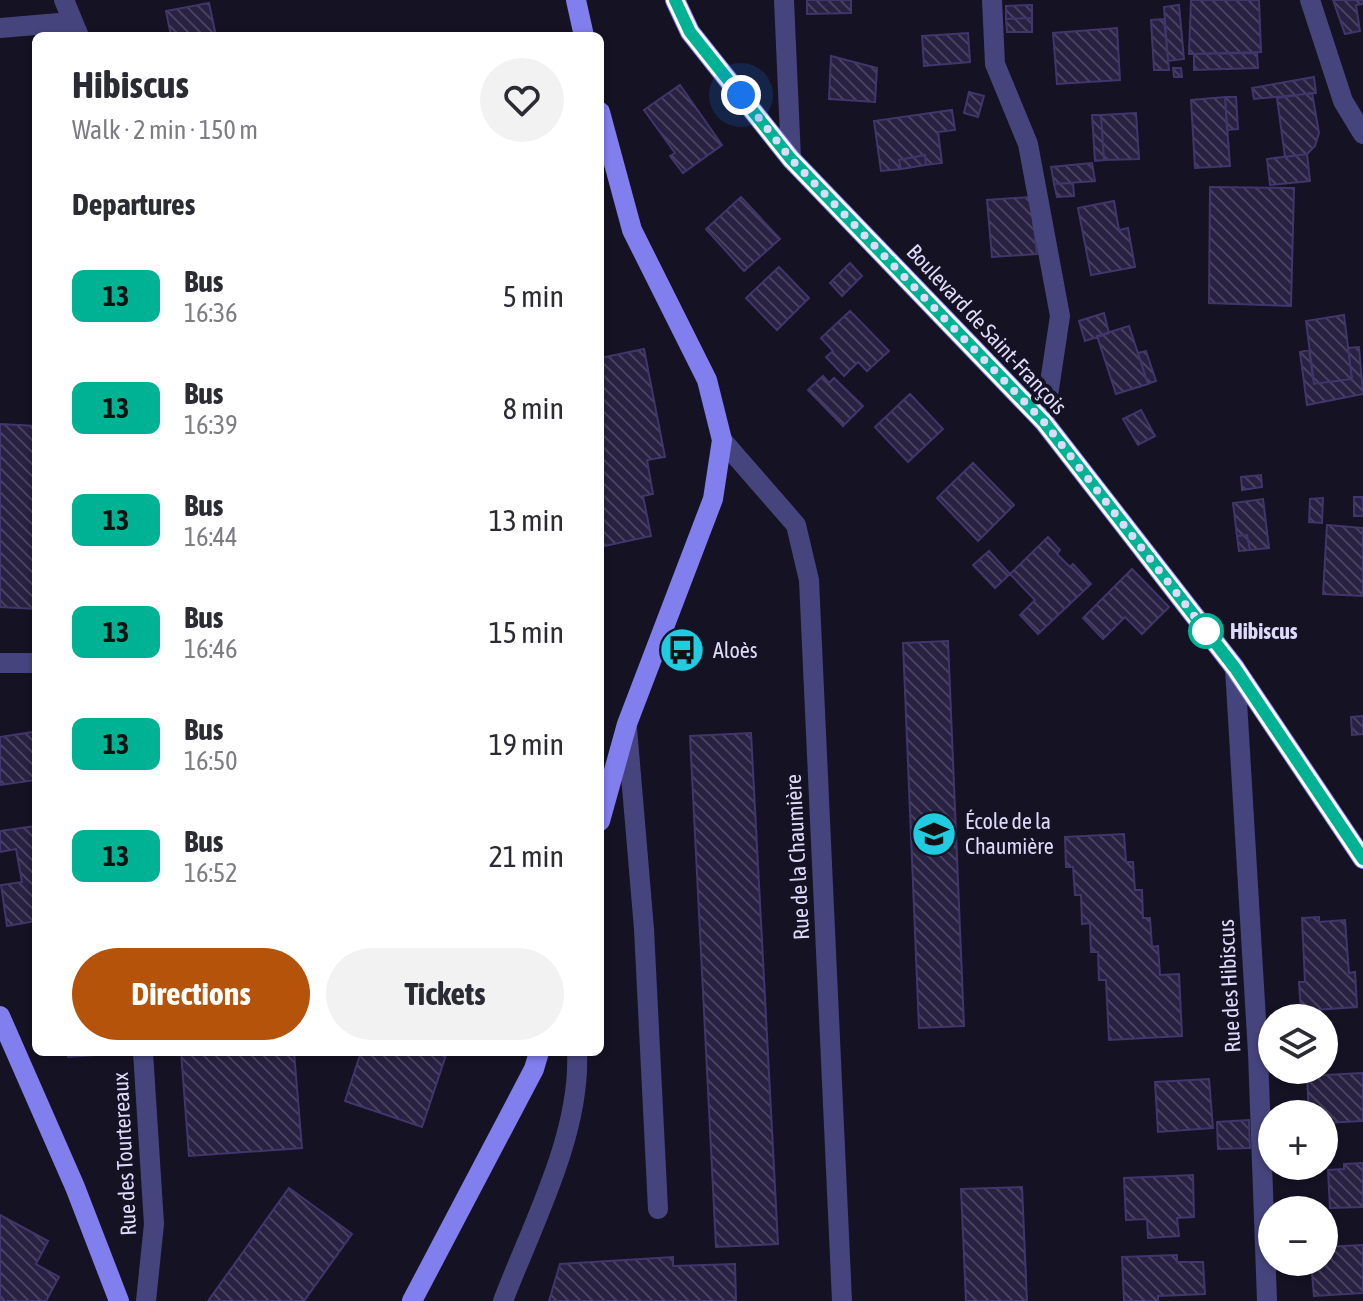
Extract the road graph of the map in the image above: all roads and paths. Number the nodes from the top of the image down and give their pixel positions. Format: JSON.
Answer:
{"nodes":[{"id":1,"x":64,"y":0,"type":"edge"},
{"id":2,"x":576,"y":0,"type":"edge"},
{"id":3,"x":675,"y":0,"type":"edge"},
{"id":4,"x":784,"y":0,"type":"edge"},
{"id":5,"x":992,"y":0,"type":"edge"},
{"id":6,"x":1310,"y":0,"type":"edge"},
{"id":7,"x":0,"y":28,"type":"edge"},
{"id":8,"x":75,"y":29,"type":"edge"},
{"id":9,"x":583,"y":32,"type":"edge"},
{"id":10,"x":604,"y":127,"type":"edge"},
{"id":11,"x":1363,"y":134,"type":"edge"},
{"id":12,"x":791,"y":159,"type":"junction"},
{"id":13,"x":1044,"y":422,"type":"junction"},
{"id":14,"x":722,"y":440,"type":"junction"},
{"id":15,"x":0,"y":663,"type":"edge"},
{"id":16,"x":32,"y":663,"type":"edge"},
{"id":17,"x":1235,"y":668,"type":"junction"},
{"id":18,"x":627,"y":724,"type":"junction"},
{"id":19,"x":604,"y":807,"type":"edge"},
{"id":20,"x":1363,"y":859,"type":"edge"},
{"id":21,"x":0,"y":1016,"type":"edge"},
{"id":22,"x":143,"y":1056,"type":"edge"},
{"id":23,"x":538,"y":1056,"type":"edge"},
{"id":24,"x":577,"y":1056,"type":"edge"},
{"id":25,"x":658,"y":1209,"type":"dead end"},
{"id":26,"x":119,"y":1301,"type":"edge"},
{"id":27,"x":146,"y":1301,"type":"edge"},
{"id":28,"x":412,"y":1301,"type":"edge"},
{"id":29,"x":503,"y":1301,"type":"edge"},
{"id":30,"x":842,"y":1301,"type":"edge"},
{"id":31,"x":1267,"y":1301,"type":"edge"}],
"edges":[{"from":1,"to":8,"type":"street"},
{"from":2,"to":9,"type":"main road"},
{"from":3,"to":12,"type":"main road","name":"Boulevard de Saint-François"},
{"from":4,"to":12,"type":"street"},
{"from":5,"to":13,"type":"street"},
{"from":6,"to":11,"type":"street"},
{"from":7,"to":8,"type":"street"},
{"from":10,"to":14,"type":"main road"},
{"from":12,"to":13,"type":"main road","name":"Boulevard de Saint-François"},
{"from":13,"to":17,"type":"main road","name":"Boulevard de Saint-François"},
{"from":14,"to":18,"type":"main road"},
{"from":14,"to":30,"type":"street","name":"Rue de la Chaumière"},
{"from":15,"to":16,"type":"street"},
{"from":17,"to":20,"type":"main road","name":"Boulevard de Saint-François"},
{"from":17,"to":31,"type":"street","name":"Rue des Hibiscus"},
{"from":18,"to":19,"type":"main road"},
{"from":18,"to":25,"type":"street"},
{"from":21,"to":26,"type":"main road"},
{"from":22,"to":27,"type":"street","name":"Rue des Tourtereaux"},
{"from":23,"to":28,"type":"main road"},
{"from":24,"to":29,"type":"street"}]}
